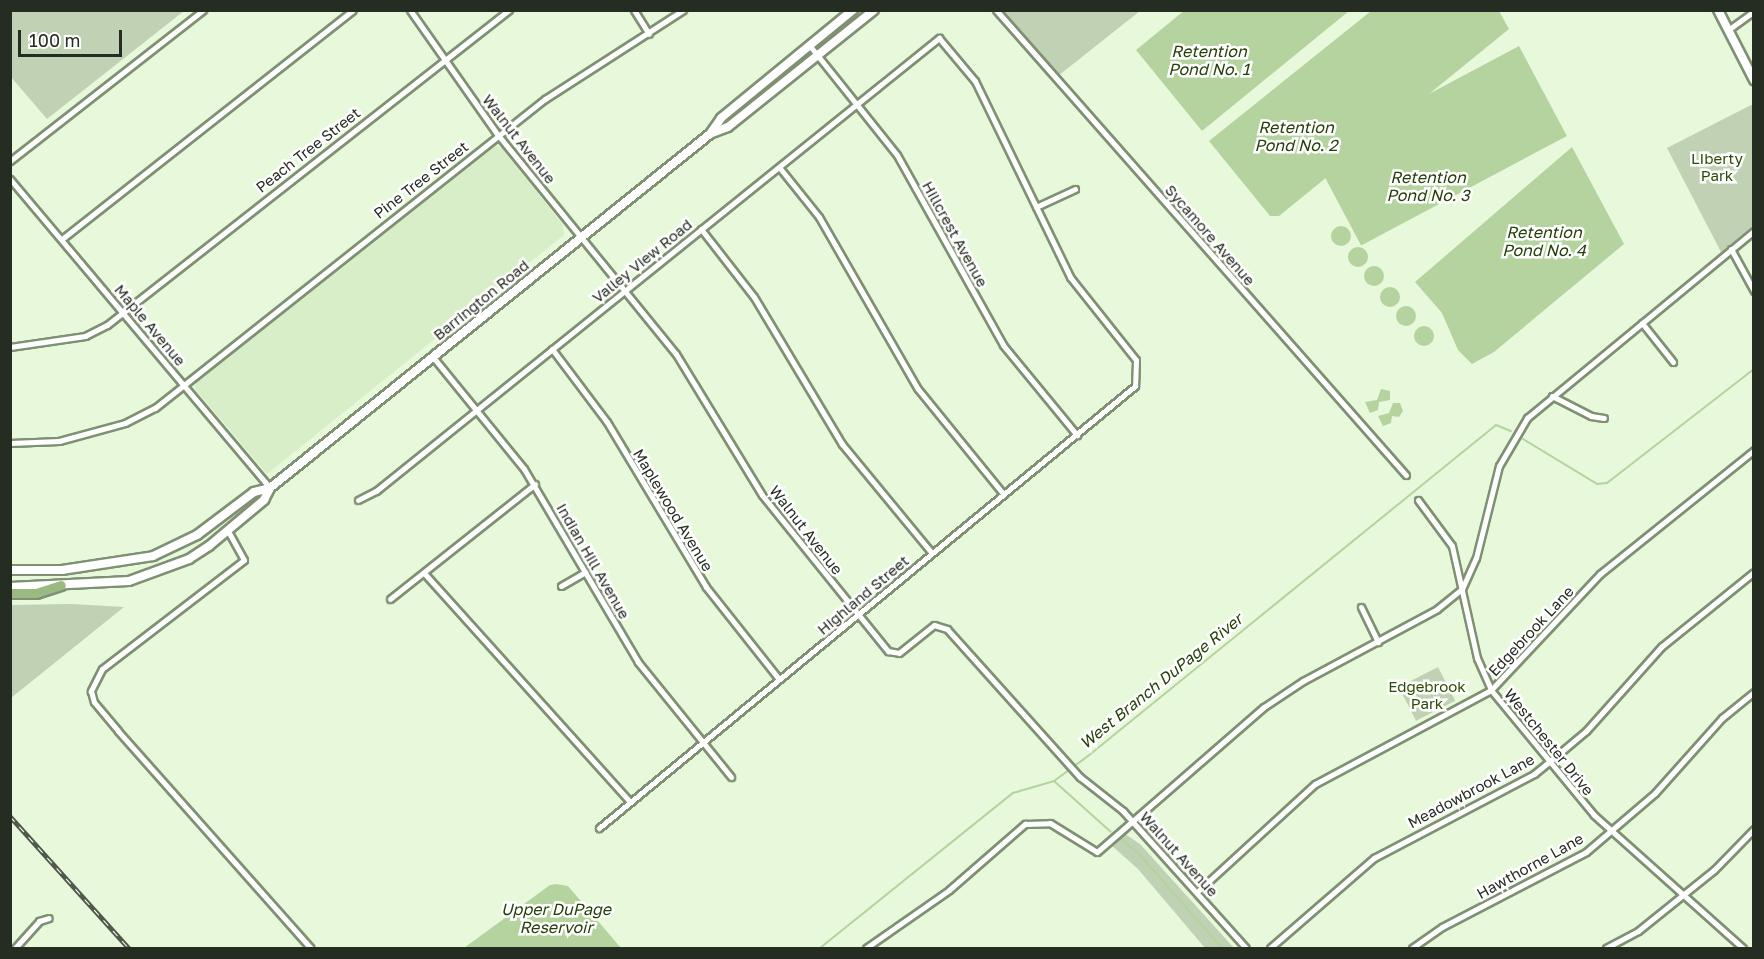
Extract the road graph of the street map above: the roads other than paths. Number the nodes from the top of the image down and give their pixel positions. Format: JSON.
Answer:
{"nodes":[{"id":1,"x":203,"y":10,"type":"edge"},
{"id":2,"x":353,"y":10,"type":"edge"},
{"id":3,"x":410,"y":10,"type":"edge"},
{"id":4,"x":509,"y":10,"type":"edge"},
{"id":5,"x":634,"y":10,"type":"edge"},
{"id":6,"x":683,"y":10,"type":"edge"},
{"id":7,"x":853,"y":10,"type":"edge"},
{"id":8,"x":874,"y":10,"type":"edge"},
{"id":9,"x":996,"y":10,"type":"edge"},
{"id":10,"x":1718,"y":10,"type":"edge"},
{"id":11,"x":1754,"y":11,"type":"edge"},
{"id":12,"x":1728,"y":30,"type":"junction"},
{"id":13,"x":649,"y":34,"type":"junction"},
{"id":14,"x":810,"y":46,"type":"junction"},
{"id":15,"x":818,"y":55,"type":"junction"},
{"id":16,"x":444,"y":58,"type":"junction"},
{"id":17,"x":1754,"y":81,"type":"edge"},
{"id":18,"x":857,"y":104,"type":"junction"},
{"id":19,"x":710,"y":134,"type":"junction"},
{"id":20,"x":498,"y":135,"type":"junction"},
{"id":21,"x":10,"y":161,"type":"edge"},
{"id":22,"x":779,"y":167,"type":"junction"},
{"id":23,"x":10,"y":179,"type":"edge"},
{"id":24,"x":1075,"y":189,"type":"dead end"},
{"id":25,"x":1036,"y":207,"type":"junction"},
{"id":26,"x":701,"y":230,"type":"junction"},
{"id":27,"x":1753,"y":232,"type":"edge"},
{"id":28,"x":581,"y":237,"type":"junction"},
{"id":29,"x":62,"y":239,"type":"junction"},
{"id":30,"x":1731,"y":249,"type":"junction"},
{"id":31,"x":625,"y":290,"type":"junction"},
{"id":32,"x":1754,"y":291,"type":"edge"},
{"id":33,"x":124,"y":312,"type":"junction"},
{"id":34,"x":1642,"y":323,"type":"junction"},
{"id":35,"x":10,"y":347,"type":"edge"},
{"id":36,"x":552,"y":349,"type":"junction"},
{"id":37,"x":433,"y":357,"type":"junction"},
{"id":38,"x":1673,"y":362,"type":"dead end"},
{"id":39,"x":184,"y":383,"type":"junction"},
{"id":40,"x":1552,"y":396,"type":"junction"},
{"id":41,"x":477,"y":409,"type":"junction"},
{"id":42,"x":1604,"y":418,"type":"dead end"},
{"id":43,"x":1077,"y":435,"type":"junction"},
{"id":44,"x":10,"y":443,"type":"edge"},
{"id":45,"x":1754,"y":450,"type":"edge"},
{"id":46,"x":1406,"y":475,"type":"dead end"},
{"id":47,"x":535,"y":484,"type":"junction"},
{"id":48,"x":270,"y":488,"type":"junction"},
{"id":49,"x":1004,"y":495,"type":"junction"},
{"id":50,"x":358,"y":500,"type":"dead end"},
{"id":51,"x":1418,"y":500,"type":"dead end"},
{"id":52,"x":228,"y":531,"type":"junction"},
{"id":53,"x":932,"y":553,"type":"junction"},
{"id":54,"x":10,"y":570,"type":"edge"},
{"id":55,"x":585,"y":572,"type":"junction"},
{"id":56,"x":1754,"y":572,"type":"edge"},
{"id":57,"x":424,"y":573,"type":"junction"},
{"id":58,"x":61,"y":585,"type":"junction"},
{"id":59,"x":10,"y":586,"type":"edge"},
{"id":60,"x":561,"y":586,"type":"dead end"},
{"id":61,"x":1462,"y":589,"type":"junction"},
{"id":62,"x":10,"y":593,"type":"edge"},
{"id":63,"x":390,"y":599,"type":"dead end"},
{"id":64,"x":1361,"y":607,"type":"dead end"},
{"id":65,"x":858,"y":615,"type":"junction"},
{"id":66,"x":1378,"y":642,"type":"junction"},
{"id":67,"x":779,"y":679,"type":"junction"},
{"id":68,"x":1491,"y":690,"type":"junction"},
{"id":69,"x":1754,"y":692,"type":"edge"},
{"id":70,"x":703,"y":742,"type":"junction"},
{"id":71,"x":1549,"y":762,"type":"junction"},
{"id":72,"x":731,"y":777,"type":"dead end"},
{"id":73,"x":630,"y":802,"type":"junction"},
{"id":74,"x":1131,"y":820,"type":"junction"},
{"id":75,"x":599,"y":828,"type":"dead end"},
{"id":76,"x":1754,"y":829,"type":"edge"},
{"id":77,"x":1612,"y":831,"type":"junction"},
{"id":78,"x":1197,"y":892,"type":"junction"},
{"id":79,"x":1684,"y":894,"type":"junction"},
{"id":80,"x":49,"y":918,"type":"dead end"},
{"id":81,"x":15,"y":948,"type":"edge"},
{"id":82,"x":311,"y":948,"type":"edge"},
{"id":83,"x":866,"y":948,"type":"edge"},
{"id":84,"x":1246,"y":948,"type":"edge"},
{"id":85,"x":1270,"y":948,"type":"edge"},
{"id":86,"x":1412,"y":948,"type":"edge"},
{"id":87,"x":1606,"y":948,"type":"edge"},
{"id":88,"x":1743,"y":948,"type":"edge"}],
"edges":[{"from":1,"to":21,"type":"street"},
{"from":2,"to":29,"type":"street"},
{"from":3,"to":16,"type":"street","name":"Walnut Avenue"},
{"from":4,"to":16,"type":"street","name":"Peach Tree Street"},
{"from":5,"to":13,"type":"street"},
{"from":6,"to":13,"type":"street","name":"Pine Tree Street"},
{"from":7,"to":14,"type":"main road","name":"Barrington Road"},
{"from":8,"to":15,"type":"main road","name":"Barrington Road"},
{"from":9,"to":46,"type":"street","name":"Sycamore Avenue"},
{"from":10,"to":12,"type":"main road"},
{"from":11,"to":12,"type":"street"},
{"from":12,"to":17,"type":"main road"},
{"from":13,"to":20,"type":"street","name":"Pine Tree Street"},
{"from":14,"to":15,"type":"street","name":"Hillcrest Avenue"},
{"from":14,"to":19,"type":"main road","name":"Barrington Road"},
{"from":15,"to":18,"type":"street","name":"Hillcrest Avenue"},
{"from":15,"to":19,"type":"main road","name":"Barrington Road"},
{"from":16,"to":20,"type":"street","name":"Walnut Avenue"},
{"from":16,"to":33,"type":"street","name":"Peach Tree Street"},
{"from":18,"to":22,"type":"street","name":"Valley View Road"},
{"from":18,"to":25,"type":"street","name":"Valley View Road"},
{"from":18,"to":43,"type":"street","name":"Hillcrest Avenue"},
{"from":19,"to":28,"type":"main road","name":"Barrington Road"},
{"from":20,"to":28,"type":"street","name":"Walnut Avenue"},
{"from":20,"to":39,"type":"street","name":"Pine Tree Street"},
{"from":22,"to":26,"type":"street","name":"Valley View Road"},
{"from":22,"to":49,"type":"street"},
{"from":23,"to":29,"type":"street","name":"Maple Avenue"},
{"from":24,"to":25,"type":"street"},
{"from":25,"to":43,"type":"street","name":"Highland Street"},
{"from":26,"to":31,"type":"street","name":"Valley View Road"},
{"from":26,"to":53,"type":"street"},
{"from":27,"to":30,"type":"street"},
{"from":28,"to":31,"type":"street","name":"Walnut Avenue"},
{"from":28,"to":37,"type":"main road","name":"Barrington Road"},
{"from":29,"to":33,"type":"street","name":"Maple Avenue"},
{"from":30,"to":32,"type":"street"},
{"from":30,"to":34,"type":"street"},
{"from":31,"to":36,"type":"street","name":"Valley View Road"},
{"from":31,"to":65,"type":"street","name":"Walnut Avenue"},
{"from":33,"to":35,"type":"street","name":"Peach Tree Street"},
{"from":33,"to":39,"type":"street","name":"Maple Avenue"},
{"from":34,"to":38,"type":"street"},
{"from":34,"to":40,"type":"street"},
{"from":36,"to":41,"type":"street","name":"Valley View Road"},
{"from":36,"to":67,"type":"street","name":"Maplewood Avenue"},
{"from":37,"to":41,"type":"street","name":"Indian Hill Avenue"},
{"from":37,"to":48,"type":"main road","name":"Barrington Road"},
{"from":39,"to":44,"type":"street","name":"Pine Tree Street"},
{"from":39,"to":48,"type":"street","name":"Maple Avenue"},
{"from":40,"to":42,"type":"street"},
{"from":40,"to":61,"type":"street"},
{"from":41,"to":47,"type":"street","name":"Indian Hill Avenue"},
{"from":41,"to":50,"type":"street","name":"Valley View Road"},
{"from":43,"to":49,"type":"street","name":"Highland Street"},
{"from":45,"to":68,"type":"street","name":"Edgebrook Lane"},
{"from":47,"to":55,"type":"street","name":"Indian Hill Avenue"},
{"from":47,"to":57,"type":"street"},
{"from":48,"to":52,"type":"main road","name":"Barrington Road"},
{"from":48,"to":54,"type":"main road","name":"Barrington Road"},
{"from":49,"to":53,"type":"street","name":"Highland Street"},
{"from":51,"to":61,"type":"street","name":"Westchester Drive"},
{"from":52,"to":58,"type":"main road","name":"Barrington Road"},
{"from":52,"to":82,"type":"street"},
{"from":53,"to":65,"type":"street","name":"Highland Street"},
{"from":55,"to":60,"type":"street"},
{"from":55,"to":70,"type":"street","name":"Indian Hill Avenue"},
{"from":56,"to":71,"type":"street","name":"Meadowbrook Lane"},
{"from":57,"to":63,"type":"street"},
{"from":57,"to":73,"type":"street"},
{"from":58,"to":59,"type":"main road","name":"Barrington Road"},
{"from":58,"to":62,"type":"highway"},
{"from":61,"to":66,"type":"street"},
{"from":61,"to":68,"type":"street","name":"Westchester Drive"},
{"from":64,"to":66,"type":"street"},
{"from":65,"to":67,"type":"street","name":"Highland Street"},
{"from":65,"to":74,"type":"street","name":"Walnut Avenue"},
{"from":66,"to":74,"type":"street"},
{"from":67,"to":70,"type":"street","name":"Highland Street"},
{"from":68,"to":71,"type":"street","name":"Westchester Drive"},
{"from":68,"to":78,"type":"street","name":"Edgebrook Lane"},
{"from":69,"to":77,"type":"street","name":"Hawthorne Lane"},
{"from":70,"to":72,"type":"street","name":"Indian Hill Avenue"},
{"from":70,"to":73,"type":"street","name":"Highland Street"},
{"from":71,"to":77,"type":"street","name":"Westchester Drive"},
{"from":71,"to":85,"type":"street","name":"Meadowbrook Lane"},
{"from":73,"to":75,"type":"street","name":"Highland Street"},
{"from":74,"to":78,"type":"street","name":"Walnut Avenue"},
{"from":74,"to":83,"type":"street"},
{"from":76,"to":79,"type":"street"},
{"from":77,"to":79,"type":"street","name":"Westchester Drive"},
{"from":77,"to":86,"type":"street","name":"Hawthorne Lane"},
{"from":78,"to":84,"type":"street","name":"Walnut Avenue"},
{"from":79,"to":87,"type":"street"},
{"from":79,"to":88,"type":"street","name":"Westchester Drive"},
{"from":80,"to":81,"type":"street"}]}
